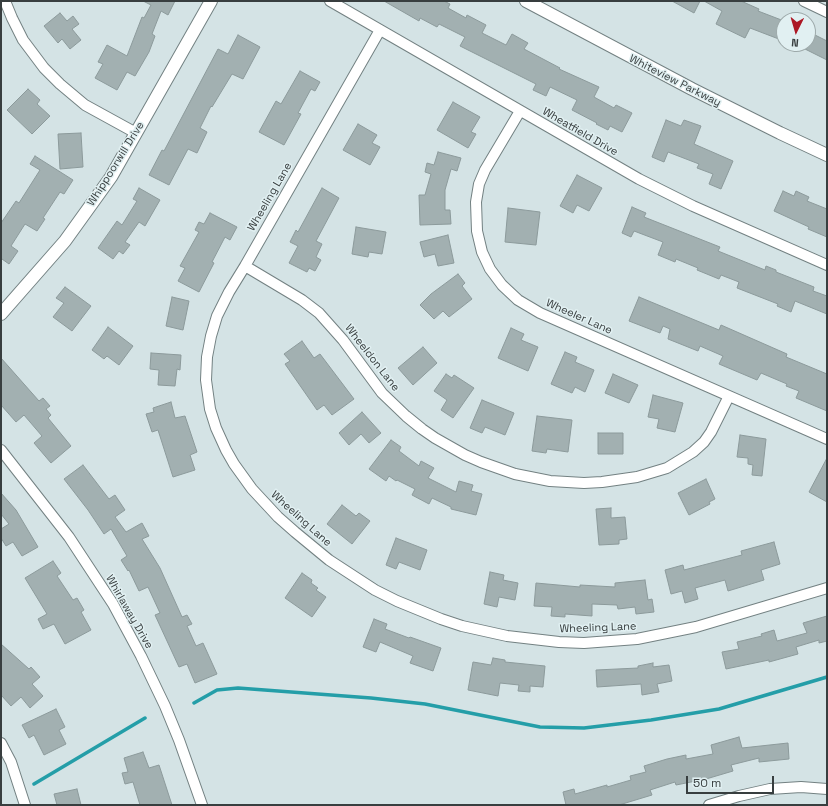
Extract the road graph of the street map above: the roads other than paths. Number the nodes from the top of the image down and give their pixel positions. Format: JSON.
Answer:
{"nodes":[{"id":1,"x":5,"y":1,"type":"edge"},
{"id":2,"x":212,"y":1,"type":"edge"},
{"id":3,"x":330,"y":1,"type":"edge"},
{"id":4,"x":526,"y":1,"type":"edge"},
{"id":5,"x":804,"y":1,"type":"edge"},
{"id":6,"x":827,"y":12,"type":"edge"},
{"id":7,"x":380,"y":30,"type":"junction"},
{"id":8,"x":520,"y":111,"type":"junction"},
{"id":9,"x":136,"y":133,"type":"junction"},
{"id":10,"x":827,"y":155,"type":"edge"},
{"id":11,"x":827,"y":265,"type":"edge"},
{"id":12,"x":245,"y":266,"type":"junction"},
{"id":13,"x":1,"y":314,"type":"edge"},
{"id":14,"x":729,"y":396,"type":"junction"},
{"id":15,"x":827,"y":440,"type":"edge"},
{"id":16,"x":1,"y":450,"type":"edge"},
{"id":17,"x":827,"y":588,"type":"edge"},
{"id":18,"x":1,"y":743,"type":"edge"},
{"id":19,"x":827,"y":788,"type":"edge"},
{"id":20,"x":25,"y":805,"type":"edge"},
{"id":21,"x":202,"y":805,"type":"edge"},
{"id":22,"x":709,"y":805,"type":"edge"}],
"edges":[{"from":1,"to":9,"type":"street"},
{"from":2,"to":9,"type":"street","name":"Whippoorwill Drive"},
{"from":3,"to":7,"type":"street","name":"Wheatfield Drive"},
{"from":4,"to":10,"type":"street","name":"Whiteview Parkway"},
{"from":5,"to":6,"type":"street"},
{"from":7,"to":8,"type":"street","name":"Wheatfield Drive"},
{"from":7,"to":12,"type":"street","name":"Wheeling Lane"},
{"from":8,"to":11,"type":"street","name":"Wheatfield Drive"},
{"from":8,"to":14,"type":"street","name":"Wheeler Lane"},
{"from":9,"to":13,"type":"street","name":"Whippoorwill Drive"},
{"from":12,"to":14,"type":"street","name":"Wheeldon Lane"},
{"from":12,"to":17,"type":"street","name":"Wheeling Lane"},
{"from":14,"to":15,"type":"street","name":"Wheeler Lane"},
{"from":16,"to":21,"type":"street","name":"Whirlaway Drive"},
{"from":18,"to":20,"type":"street"},
{"from":19,"to":22,"type":"street"}]}
